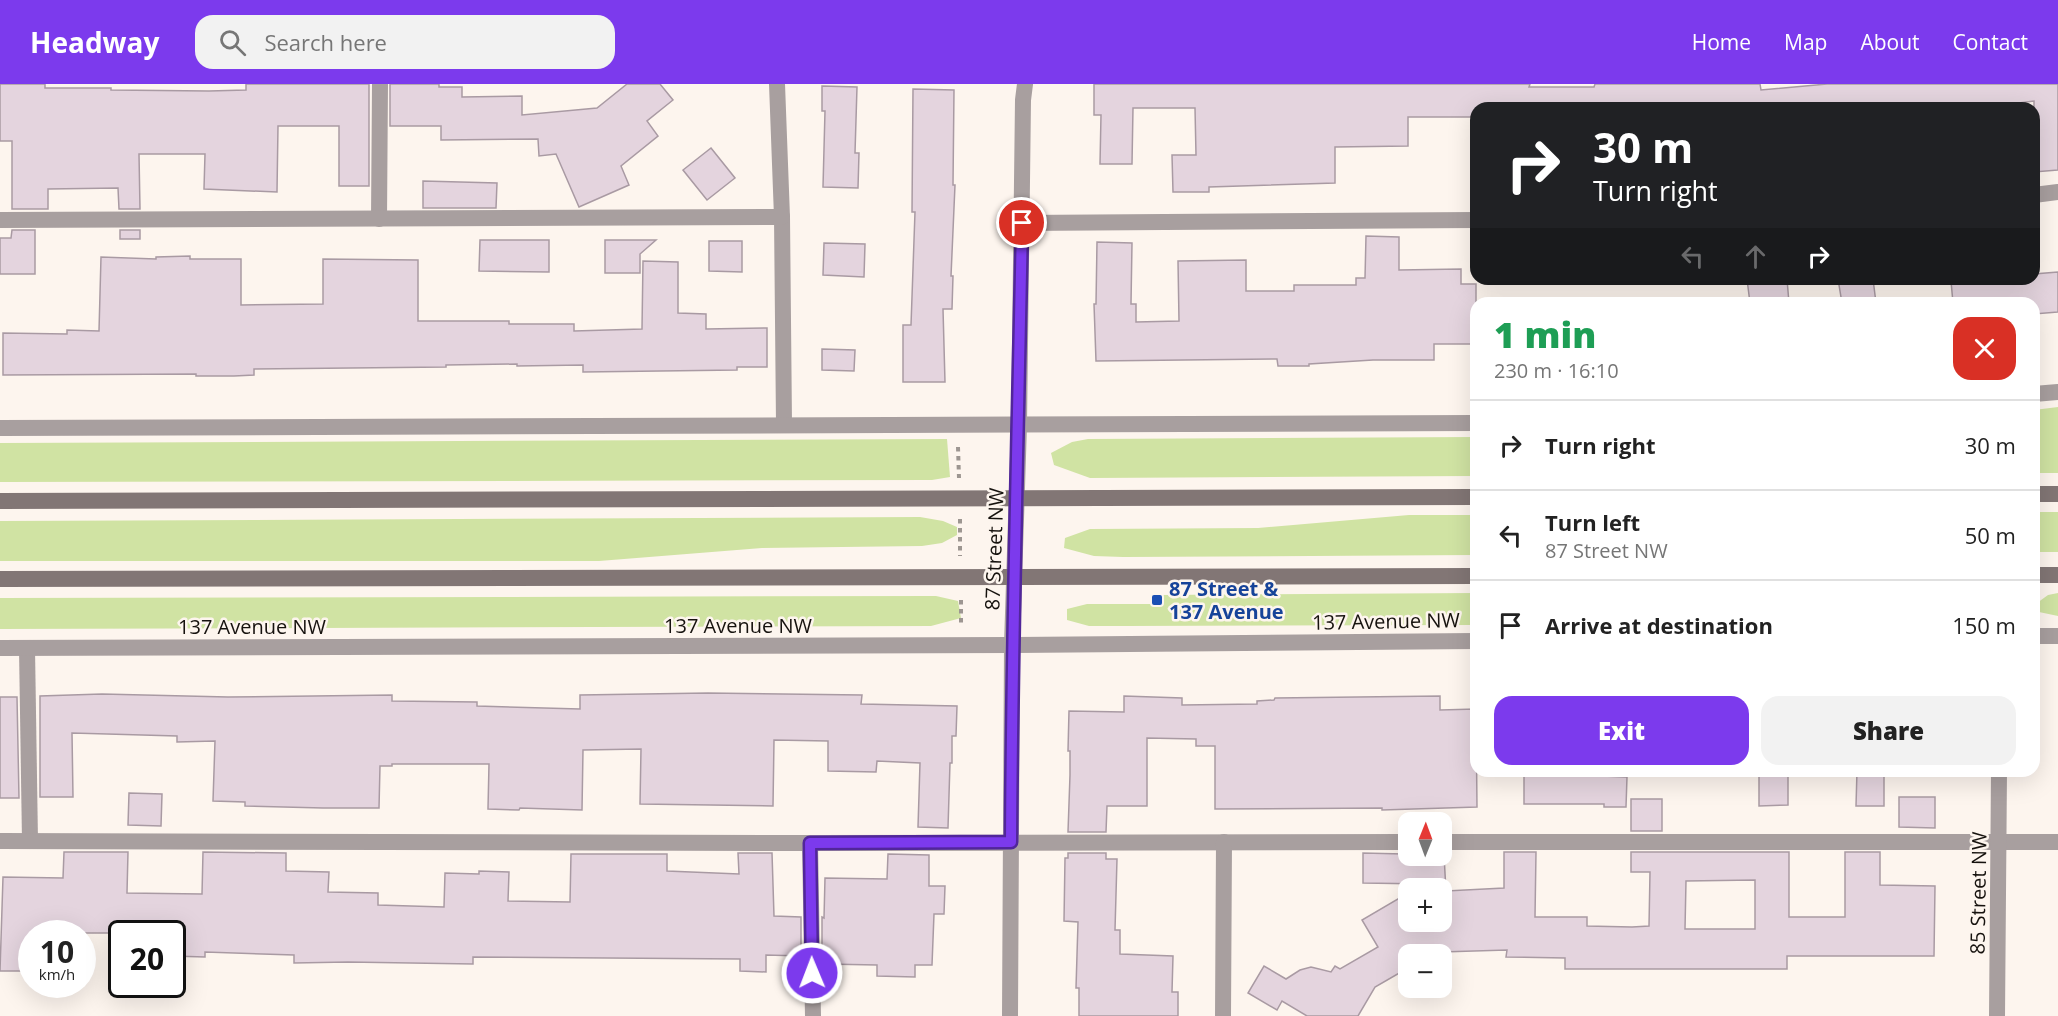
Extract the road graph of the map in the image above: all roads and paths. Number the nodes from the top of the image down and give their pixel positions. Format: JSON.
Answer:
{"nodes":[{"id":1,"x":380,"y":84,"type":"edge"},
{"id":2,"x":777,"y":84,"type":"edge"},
{"id":3,"x":1026,"y":84,"type":"edge"},
{"id":4,"x":2058,"y":192,"type":"edge"},
{"id":5,"x":2040,"y":194,"type":"edge"},
{"id":6,"x":782,"y":217,"type":"junction"},
{"id":7,"x":379,"y":219,"type":"junction"},
{"id":8,"x":0,"y":220,"type":"edge"},
{"id":9,"x":1470,"y":220,"type":"edge"},
{"id":10,"x":1022,"y":223,"type":"junction"},
{"id":11,"x":2058,"y":392,"type":"edge"},
{"id":12,"x":2040,"y":394,"type":"edge"},
{"id":13,"x":1470,"y":423,"type":"edge"},
{"id":14,"x":784,"y":424,"type":"junction"},
{"id":15,"x":958,"y":425,"type":"junction"},
{"id":16,"x":1019,"y":425,"type":"junction"},
{"id":17,"x":0,"y":428,"type":"edge"},
{"id":18,"x":2040,"y":494,"type":"edge"},
{"id":19,"x":2058,"y":494,"type":"edge"},
{"id":20,"x":1470,"y":497,"type":"edge"},
{"id":21,"x":959,"y":500,"type":"junction"},
{"id":22,"x":1017,"y":500,"type":"junction"},
{"id":23,"x":0,"y":501,"type":"edge"},
{"id":24,"x":2058,"y":575,"type":"edge"},
{"id":25,"x":1470,"y":576,"type":"edge"},
{"id":26,"x":2040,"y":576,"type":"edge"},
{"id":27,"x":960,"y":577,"type":"junction"},
{"id":28,"x":1015,"y":577,"type":"junction"},
{"id":29,"x":0,"y":579,"type":"edge"},
{"id":30,"x":2040,"y":636,"type":"edge"},
{"id":31,"x":2058,"y":636,"type":"edge"},
{"id":32,"x":1470,"y":641,"type":"edge"},
{"id":33,"x":961,"y":645,"type":"junction"},
{"id":34,"x":1012,"y":645,"type":"junction"},
{"id":35,"x":0,"y":648,"type":"edge"},
{"id":36,"x":27,"y":648,"type":"junction"},
{"id":37,"x":1999,"y":777,"type":"edge"},
{"id":38,"x":0,"y":841,"type":"edge"},
{"id":39,"x":30,"y":841,"type":"junction"},
{"id":40,"x":1011,"y":842,"type":"junction"},
{"id":41,"x":1224,"y":842,"type":"junction"},
{"id":42,"x":1398,"y":842,"type":"edge"},
{"id":43,"x":1452,"y":842,"type":"edge"},
{"id":44,"x":1999,"y":842,"type":"junction"},
{"id":45,"x":2058,"y":842,"type":"edge"},
{"id":46,"x":810,"y":843,"type":"junction"},
{"id":47,"x":813,"y":1016,"type":"edge"},
{"id":48,"x":1010,"y":1016,"type":"edge"},
{"id":49,"x":1223,"y":1016,"type":"edge"},
{"id":50,"x":1997,"y":1016,"type":"edge"}],
"edges":[{"from":1,"to":7,"type":"street"},
{"from":2,"to":6,"type":"street"},
{"from":3,"to":10,"type":"street","name":"87 Street NW"},
{"from":4,"to":5,"type":"street"},
{"from":6,"to":7,"type":"street"},
{"from":6,"to":14,"type":"street"},
{"from":7,"to":8,"type":"street"},
{"from":9,"to":10,"type":"street"},
{"from":10,"to":16,"type":"street","name":"87 Street NW"},
{"from":11,"to":12,"type":"street"},
{"from":13,"to":16,"type":"street"},
{"from":14,"to":15,"type":"street"},
{"from":14,"to":17,"type":"street"},
{"from":15,"to":16,"type":"street"},
{"from":15,"to":21,"type":"path"},
{"from":16,"to":22,"type":"street","name":"87 Street NW"},
{"from":18,"to":19,"type":"main road"},
{"from":20,"to":22,"type":"main road"},
{"from":21,"to":22,"type":"main road"},
{"from":21,"to":23,"type":"main road"},
{"from":21,"to":27,"type":"path"},
{"from":22,"to":28,"type":"street","name":"87 Street NW"},
{"from":24,"to":26,"type":"main road"},
{"from":25,"to":28,"type":"main road"},
{"from":27,"to":28,"type":"main road"},
{"from":27,"to":29,"type":"main road"},
{"from":27,"to":33,"type":"path"},
{"from":28,"to":34,"type":"street","name":"87 Street NW"},
{"from":30,"to":31,"type":"street"},
{"from":32,"to":34,"type":"street","name":"137 Avenue NW"},
{"from":33,"to":34,"type":"street","name":"137 Avenue NW"},
{"from":33,"to":36,"type":"street","name":"137 Avenue NW"},
{"from":34,"to":40,"type":"street","name":"87 Street NW"},
{"from":35,"to":36,"type":"street","name":"137 Avenue NW"},
{"from":36,"to":39,"type":"street"},
{"from":37,"to":44,"type":"street","name":"85 Street NW"},
{"from":38,"to":39,"type":"street"},
{"from":39,"to":46,"type":"street"},
{"from":40,"to":41,"type":"street"},
{"from":40,"to":46,"type":"street"},
{"from":40,"to":48,"type":"street","name":"87 Street NW"},
{"from":41,"to":42,"type":"street"},
{"from":41,"to":49,"type":"street"},
{"from":43,"to":44,"type":"street"},
{"from":44,"to":45,"type":"street"},
{"from":44,"to":50,"type":"street","name":"85 Street NW"},
{"from":46,"to":47,"type":"street"}]}
